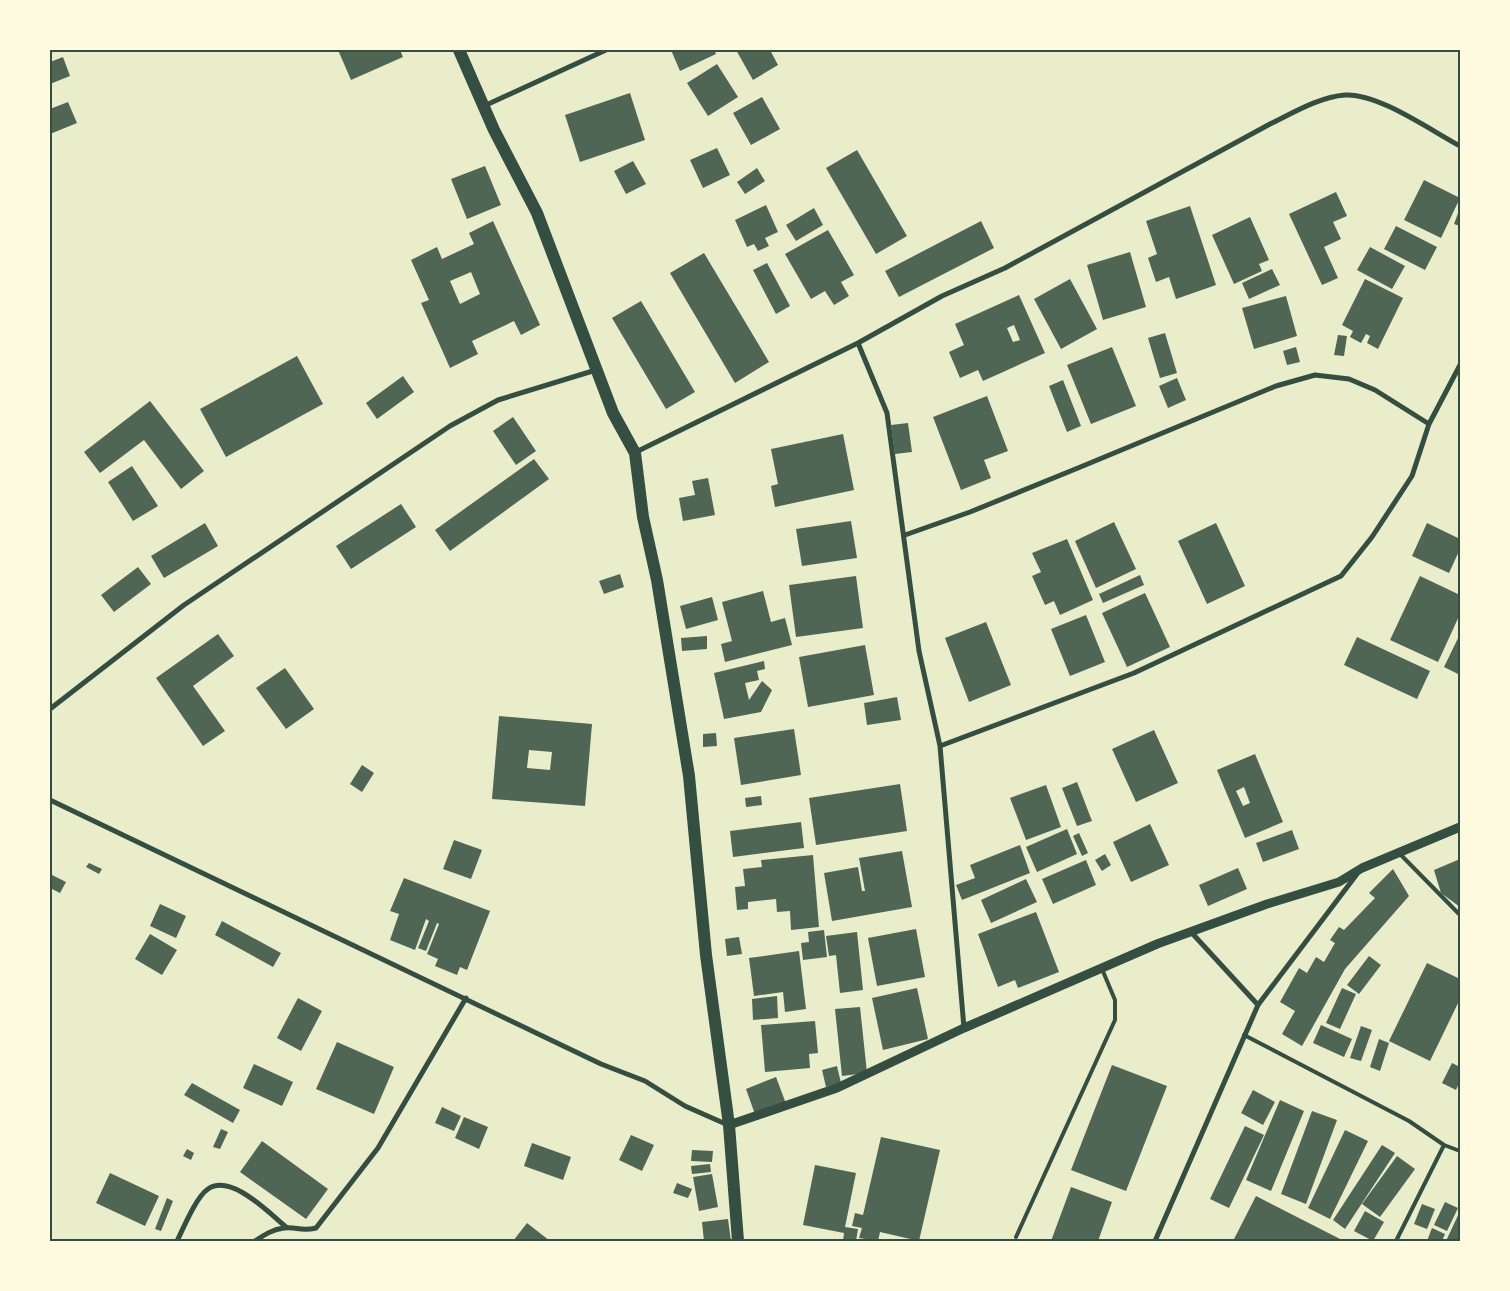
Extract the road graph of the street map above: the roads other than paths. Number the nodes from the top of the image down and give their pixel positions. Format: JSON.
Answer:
{"nodes":[{"id":1,"x":459,"y":50,"type":"edge"},
{"id":2,"x":606,"y":50,"type":"edge"},
{"id":3,"x":484,"y":106,"type":"junction"},
{"id":4,"x":1460,"y":146,"type":"edge"},
{"id":5,"x":858,"y":343,"type":"junction"},
{"id":6,"x":1460,"y":365,"type":"edge"},
{"id":7,"x":598,"y":370,"type":"junction"},
{"id":8,"x":1429,"y":424,"type":"junction"},
{"id":9,"x":635,"y":453,"type":"junction"},
{"id":10,"x":905,"y":535,"type":"junction"},
{"id":11,"x":50,"y":709,"type":"edge"},
{"id":12,"x":940,"y":746,"type":"junction"},
{"id":13,"x":50,"y":800,"type":"edge"},
{"id":14,"x":1460,"y":827,"type":"edge"},
{"id":15,"x":1398,"y":852,"type":"junction"},
{"id":16,"x":1362,"y":868,"type":"junction"},
{"id":17,"x":1460,"y":915,"type":"edge"},
{"id":18,"x":1191,"y":932,"type":"junction"},
{"id":19,"x":1102,"y":969,"type":"junction"},
{"id":20,"x":466,"y":998,"type":"junction"},
{"id":21,"x":1258,"y":1005,"type":"junction"},
{"id":22,"x":964,"y":1028,"type":"junction"},
{"id":23,"x":1244,"y":1035,"type":"junction"},
{"id":24,"x":729,"y":1125,"type":"junction"},
{"id":25,"x":1444,"y":1145,"type":"junction"},
{"id":26,"x":1460,"y":1151,"type":"edge"},
{"id":27,"x":286,"y":1227,"type":"junction"},
{"id":28,"x":1016,"y":1237,"type":"dead end"},
{"id":29,"x":177,"y":1241,"type":"edge"},
{"id":30,"x":255,"y":1241,"type":"edge"},
{"id":31,"x":738,"y":1241,"type":"edge"},
{"id":32,"x":1155,"y":1241,"type":"edge"},
{"id":33,"x":1396,"y":1241,"type":"edge"}],
"edges":[{"from":1,"to":3,"type":"main road"},
{"from":2,"to":3,"type":"street"},
{"from":3,"to":7,"type":"main road"},
{"from":4,"to":5,"type":"street"},
{"from":5,"to":9,"type":"street"},
{"from":5,"to":10,"type":"street"},
{"from":6,"to":8,"type":"street"},
{"from":7,"to":9,"type":"main road"},
{"from":7,"to":11,"type":"street"},
{"from":8,"to":10,"type":"street"},
{"from":8,"to":12,"type":"street"},
{"from":9,"to":24,"type":"main road"},
{"from":10,"to":12,"type":"street"},
{"from":12,"to":22,"type":"street"},
{"from":13,"to":20,"type":"street"},
{"from":14,"to":15,"type":"street"},
{"from":15,"to":16,"type":"street"},
{"from":15,"to":17,"type":"lane"},
{"from":16,"to":18,"type":"street"},
{"from":16,"to":21,"type":"street"},
{"from":18,"to":19,"type":"street"},
{"from":18,"to":21,"type":"street"},
{"from":19,"to":22,"type":"street"},
{"from":19,"to":28,"type":"lane"},
{"from":20,"to":24,"type":"street"},
{"from":20,"to":27,"type":"street"},
{"from":21,"to":23,"type":"street"},
{"from":22,"to":24,"type":"street"},
{"from":23,"to":25,"type":"lane"},
{"from":23,"to":32,"type":"street"},
{"from":24,"to":31,"type":"main road"},
{"from":25,"to":26,"type":"lane"},
{"from":25,"to":33,"type":"lane"},
{"from":27,"to":29,"type":"street"},
{"from":27,"to":30,"type":"street"}]}
